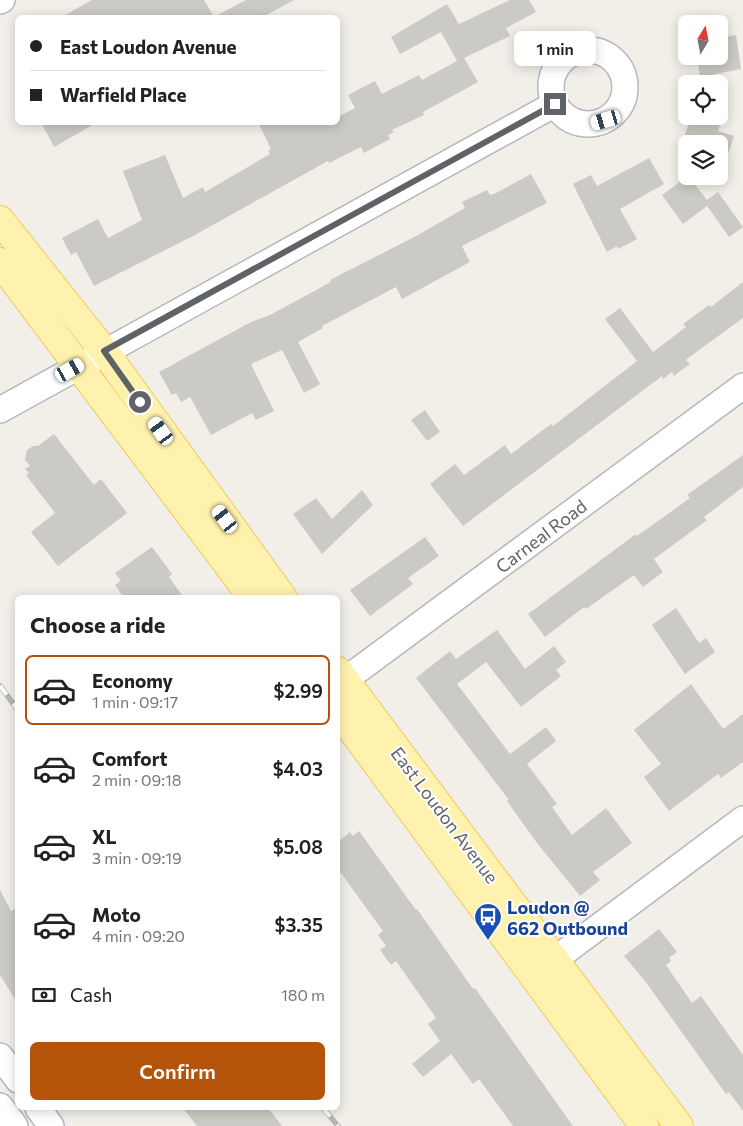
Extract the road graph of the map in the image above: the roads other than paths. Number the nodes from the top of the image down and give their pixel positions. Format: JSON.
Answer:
{"nodes":[{"id":1,"x":555,"y":104,"type":"dead end"},
{"id":2,"x":0,"y":220,"type":"edge"},
{"id":3,"x":0,"y":262,"type":"edge"},
{"id":4,"x":104,"y":351,"type":"junction"},
{"id":5,"x":79,"y":365,"type":"junction"},
{"id":6,"x":743,"y":386,"type":"edge"},
{"id":7,"x":0,"y":410,"type":"edge"},
{"id":8,"x":251,"y":595,"type":"edge"},
{"id":9,"x":281,"y":595,"type":"edge"},
{"id":10,"x":340,"y":679,"type":"edge"},
{"id":11,"x":340,"y":714,"type":"edge"},
{"id":12,"x":743,"y":819,"type":"edge"},
{"id":13,"x":554,"y":959,"type":"junction"},
{"id":14,"x":532,"y":976,"type":"junction"},
{"id":15,"x":0,"y":1056,"type":"edge"},
{"id":16,"x":15,"y":1076,"type":"edge"},
{"id":17,"x":0,"y":1106,"type":"edge"},
{"id":18,"x":39,"y":1110,"type":"edge"},
{"id":19,"x":15,"y":1126,"type":"edge"},
{"id":20,"x":51,"y":1126,"type":"edge"},
{"id":21,"x":644,"y":1126,"type":"edge"},
{"id":22,"x":679,"y":1126,"type":"edge"}],
"edges":[{"from":1,"to":4,"type":"street"},
{"from":2,"to":4,"type":"main road"},
{"from":3,"to":5,"type":"main road"},
{"from":4,"to":5,"type":"street"},
{"from":4,"to":9,"type":"main road"},
{"from":5,"to":7,"type":"street"},
{"from":5,"to":8,"type":"main road"},
{"from":6,"to":10,"type":"street","name":"Carneal Road"},
{"from":10,"to":13,"type":"main road","name":"East Loudon Avenue"},
{"from":11,"to":14,"type":"main road","name":"East Loudon Avenue"},
{"from":12,"to":13,"type":"street"},
{"from":13,"to":14,"type":"street"},
{"from":13,"to":22,"type":"main road","name":"East Loudon Avenue"},
{"from":14,"to":21,"type":"main road","name":"East Loudon Avenue"},
{"from":15,"to":16,"type":"street"},
{"from":17,"to":19,"type":"street"},
{"from":18,"to":20,"type":"street"}]}
